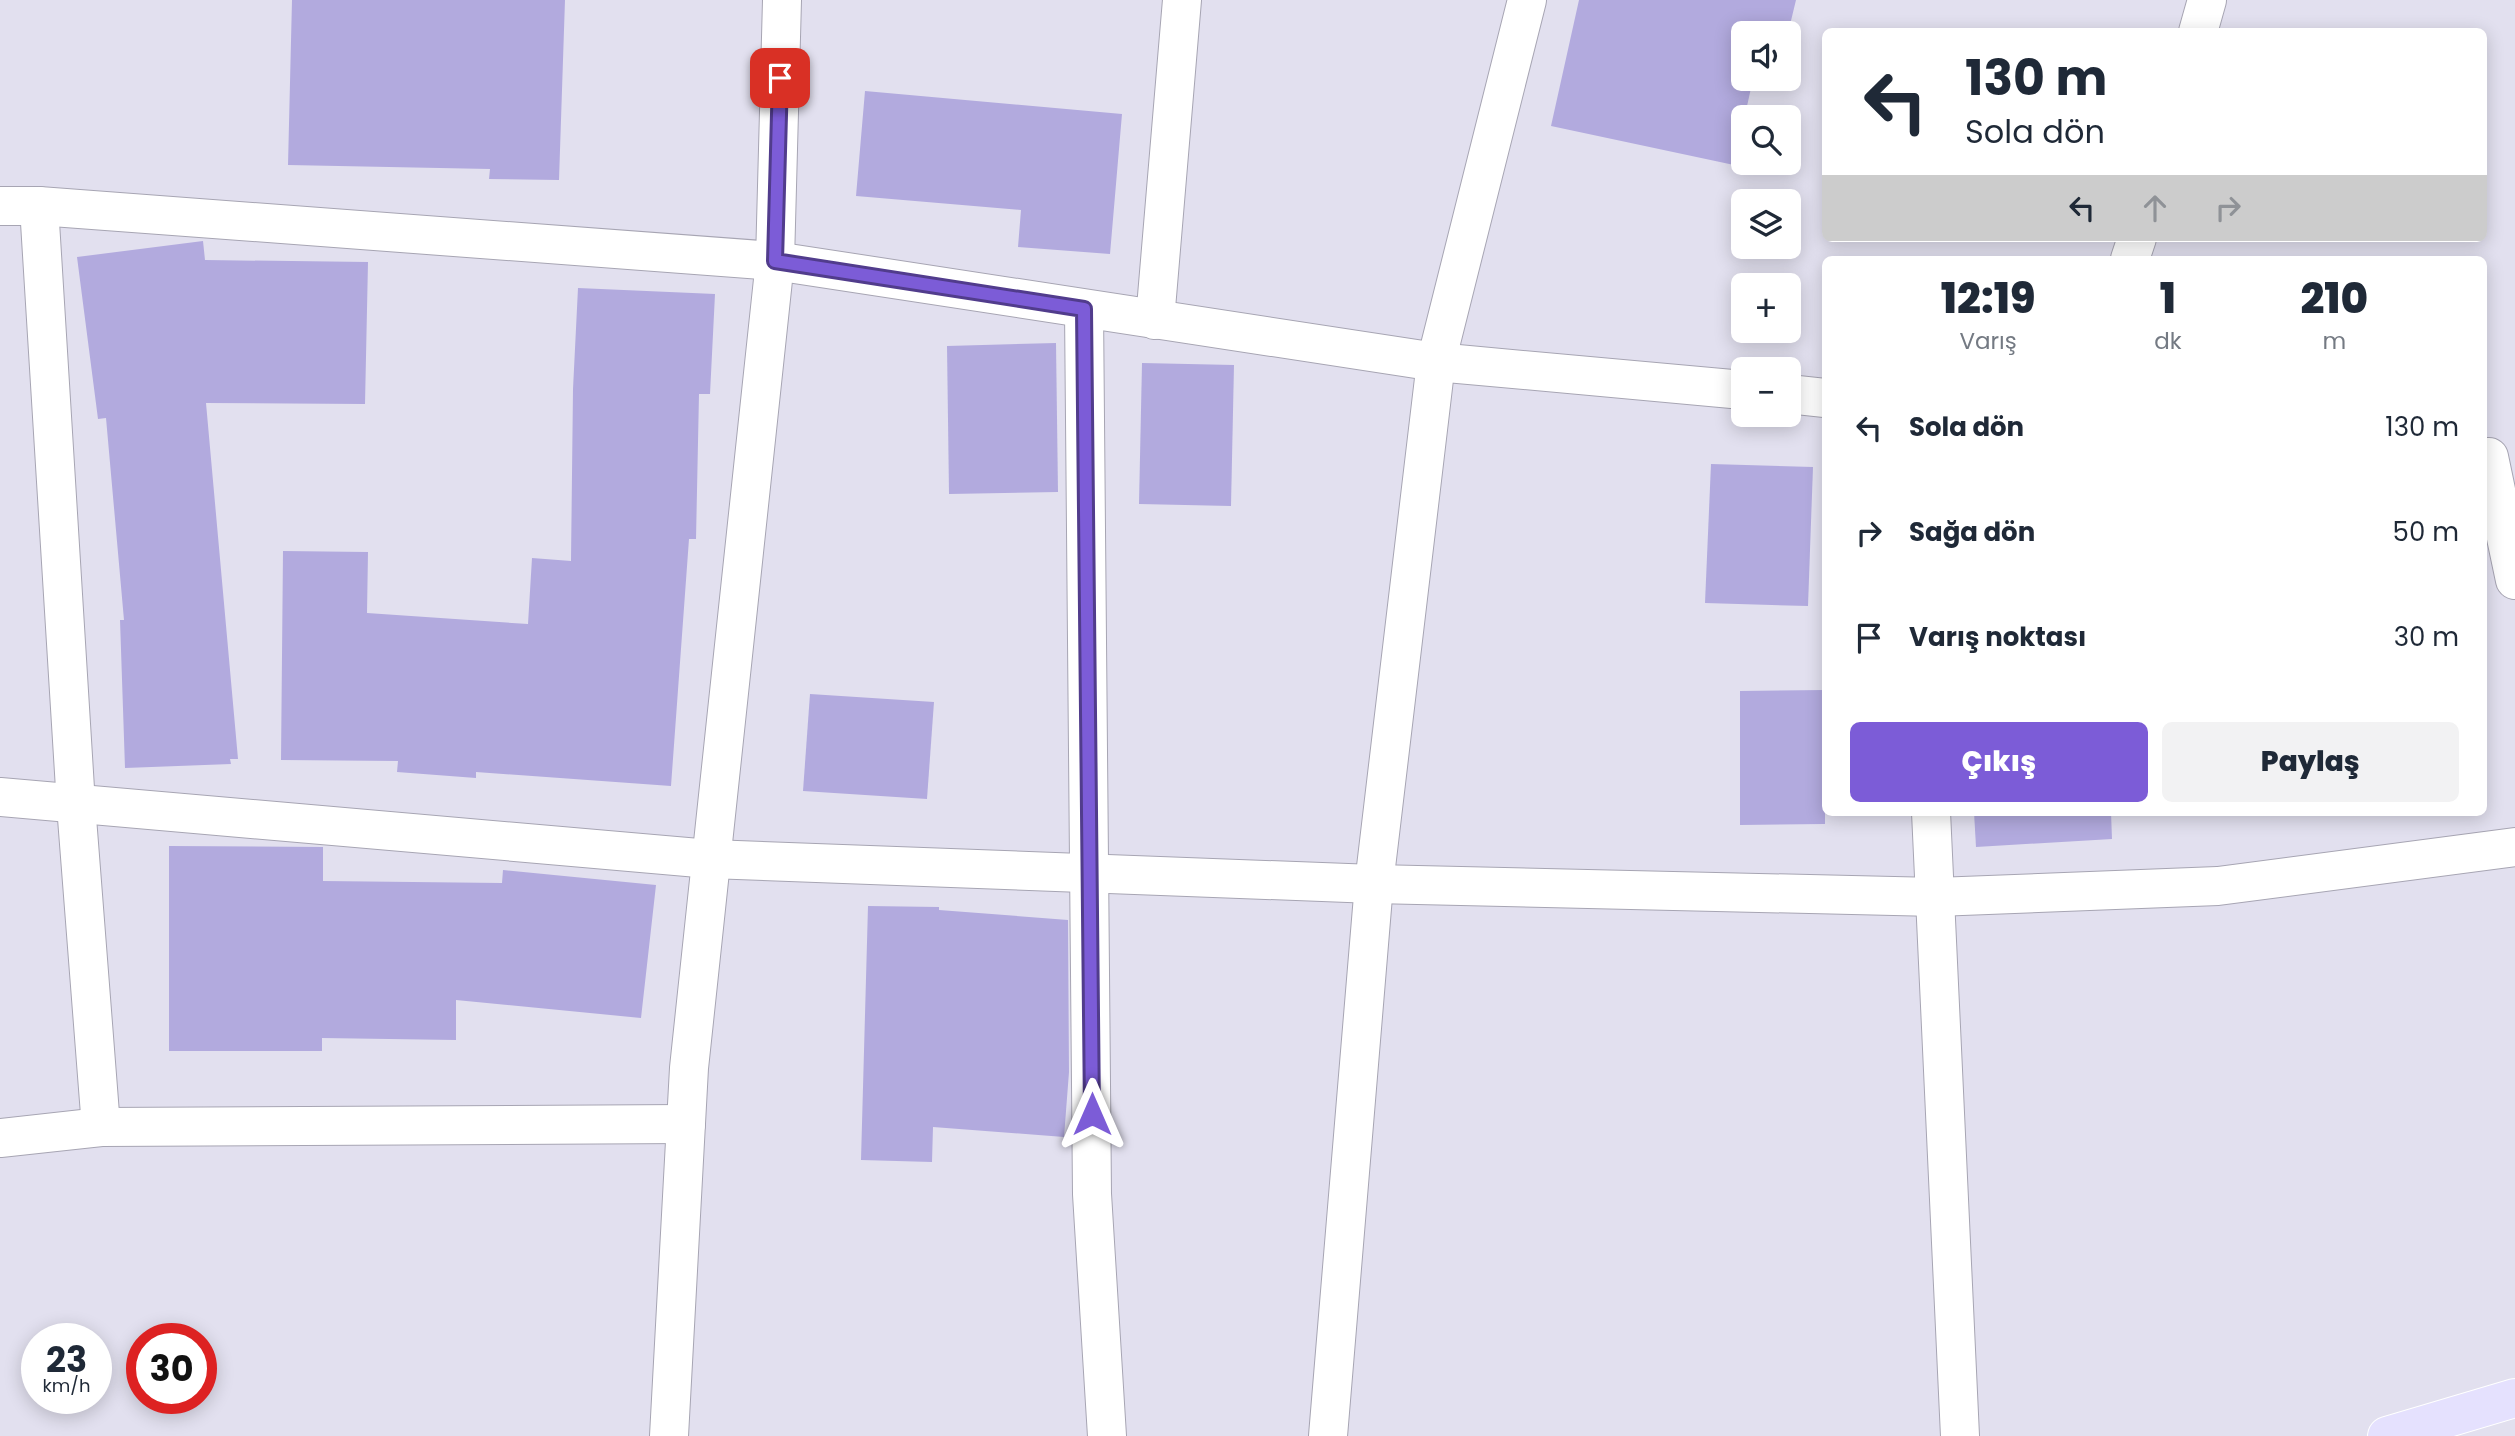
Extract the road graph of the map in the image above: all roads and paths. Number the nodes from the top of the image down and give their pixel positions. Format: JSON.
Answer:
{"nodes":[{"id":1,"x":782,"y":0,"type":"edge"},
{"id":2,"x":1182,"y":0,"type":"edge"},
{"id":3,"x":1527,"y":0,"type":"edge"},
{"id":4,"x":2207,"y":0,"type":"edge"},
{"id":5,"x":2199,"y":28,"type":"edge"},
{"id":6,"x":0,"y":206,"type":"edge"},
{"id":7,"x":39,"y":206,"type":"junction"},
{"id":8,"x":775,"y":261,"type":"junction"},
{"id":9,"x":1084,"y":309,"type":"junction"},
{"id":10,"x":1155,"y":320,"type":"junction"},
{"id":11,"x":1436,"y":362,"type":"junction"},
{"id":12,"x":1731,"y":389,"type":"edge"},
{"id":13,"x":1801,"y":395,"type":"edge"},
{"id":14,"x":1822,"y":398,"type":"edge"},
{"id":15,"x":2496,"y":453,"type":"edge"},
{"id":16,"x":2515,"y":580,"type":"edge"},
{"id":17,"x":0,"y":797,"type":"edge"},
{"id":18,"x":75,"y":805,"type":"junction"},
{"id":19,"x":1931,"y":816,"type":"edge"},
{"id":20,"x":2515,"y":847,"type":"edge"},
{"id":21,"x":710,"y":859,"type":"junction"},
{"id":22,"x":1091,"y":873,"type":"junction"},
{"id":23,"x":1374,"y":884,"type":"junction"},
{"id":24,"x":1936,"y":897,"type":"junction"},
{"id":25,"x":686,"y":1124,"type":"junction"},
{"id":26,"x":101,"y":1127,"type":"junction"},
{"id":27,"x":0,"y":1138,"type":"edge"},
{"id":28,"x":2515,"y":1398,"type":"edge"},
{"id":29,"x":669,"y":1436,"type":"edge"},
{"id":30,"x":1107,"y":1436,"type":"edge"},
{"id":31,"x":1328,"y":1436,"type":"edge"},
{"id":32,"x":1960,"y":1436,"type":"edge"},
{"id":33,"x":2387,"y":1436,"type":"edge"}],
"edges":[{"from":1,"to":8,"type":"street"},
{"from":2,"to":10,"type":"street"},
{"from":3,"to":11,"type":"street"},
{"from":4,"to":5,"type":"street"},
{"from":6,"to":7,"type":"street"},
{"from":7,"to":8,"type":"street"},
{"from":7,"to":18,"type":"street"},
{"from":8,"to":9,"type":"street"},
{"from":8,"to":21,"type":"street"},
{"from":9,"to":10,"type":"street"},
{"from":9,"to":22,"type":"street"},
{"from":10,"to":11,"type":"street"},
{"from":11,"to":12,"type":"street"},
{"from":11,"to":23,"type":"street"},
{"from":13,"to":14,"type":"street"},
{"from":15,"to":16,"type":"street"},
{"from":17,"to":18,"type":"street"},
{"from":18,"to":21,"type":"street"},
{"from":18,"to":26,"type":"street"},
{"from":19,"to":24,"type":"street"},
{"from":20,"to":24,"type":"street"},
{"from":21,"to":22,"type":"street"},
{"from":21,"to":25,"type":"street"},
{"from":22,"to":23,"type":"street"},
{"from":22,"to":30,"type":"street"},
{"from":23,"to":24,"type":"street"},
{"from":23,"to":31,"type":"street"},
{"from":24,"to":32,"type":"street"},
{"from":25,"to":26,"type":"street"},
{"from":25,"to":29,"type":"street"},
{"from":26,"to":27,"type":"street"},
{"from":28,"to":33,"type":"main road"}]}
